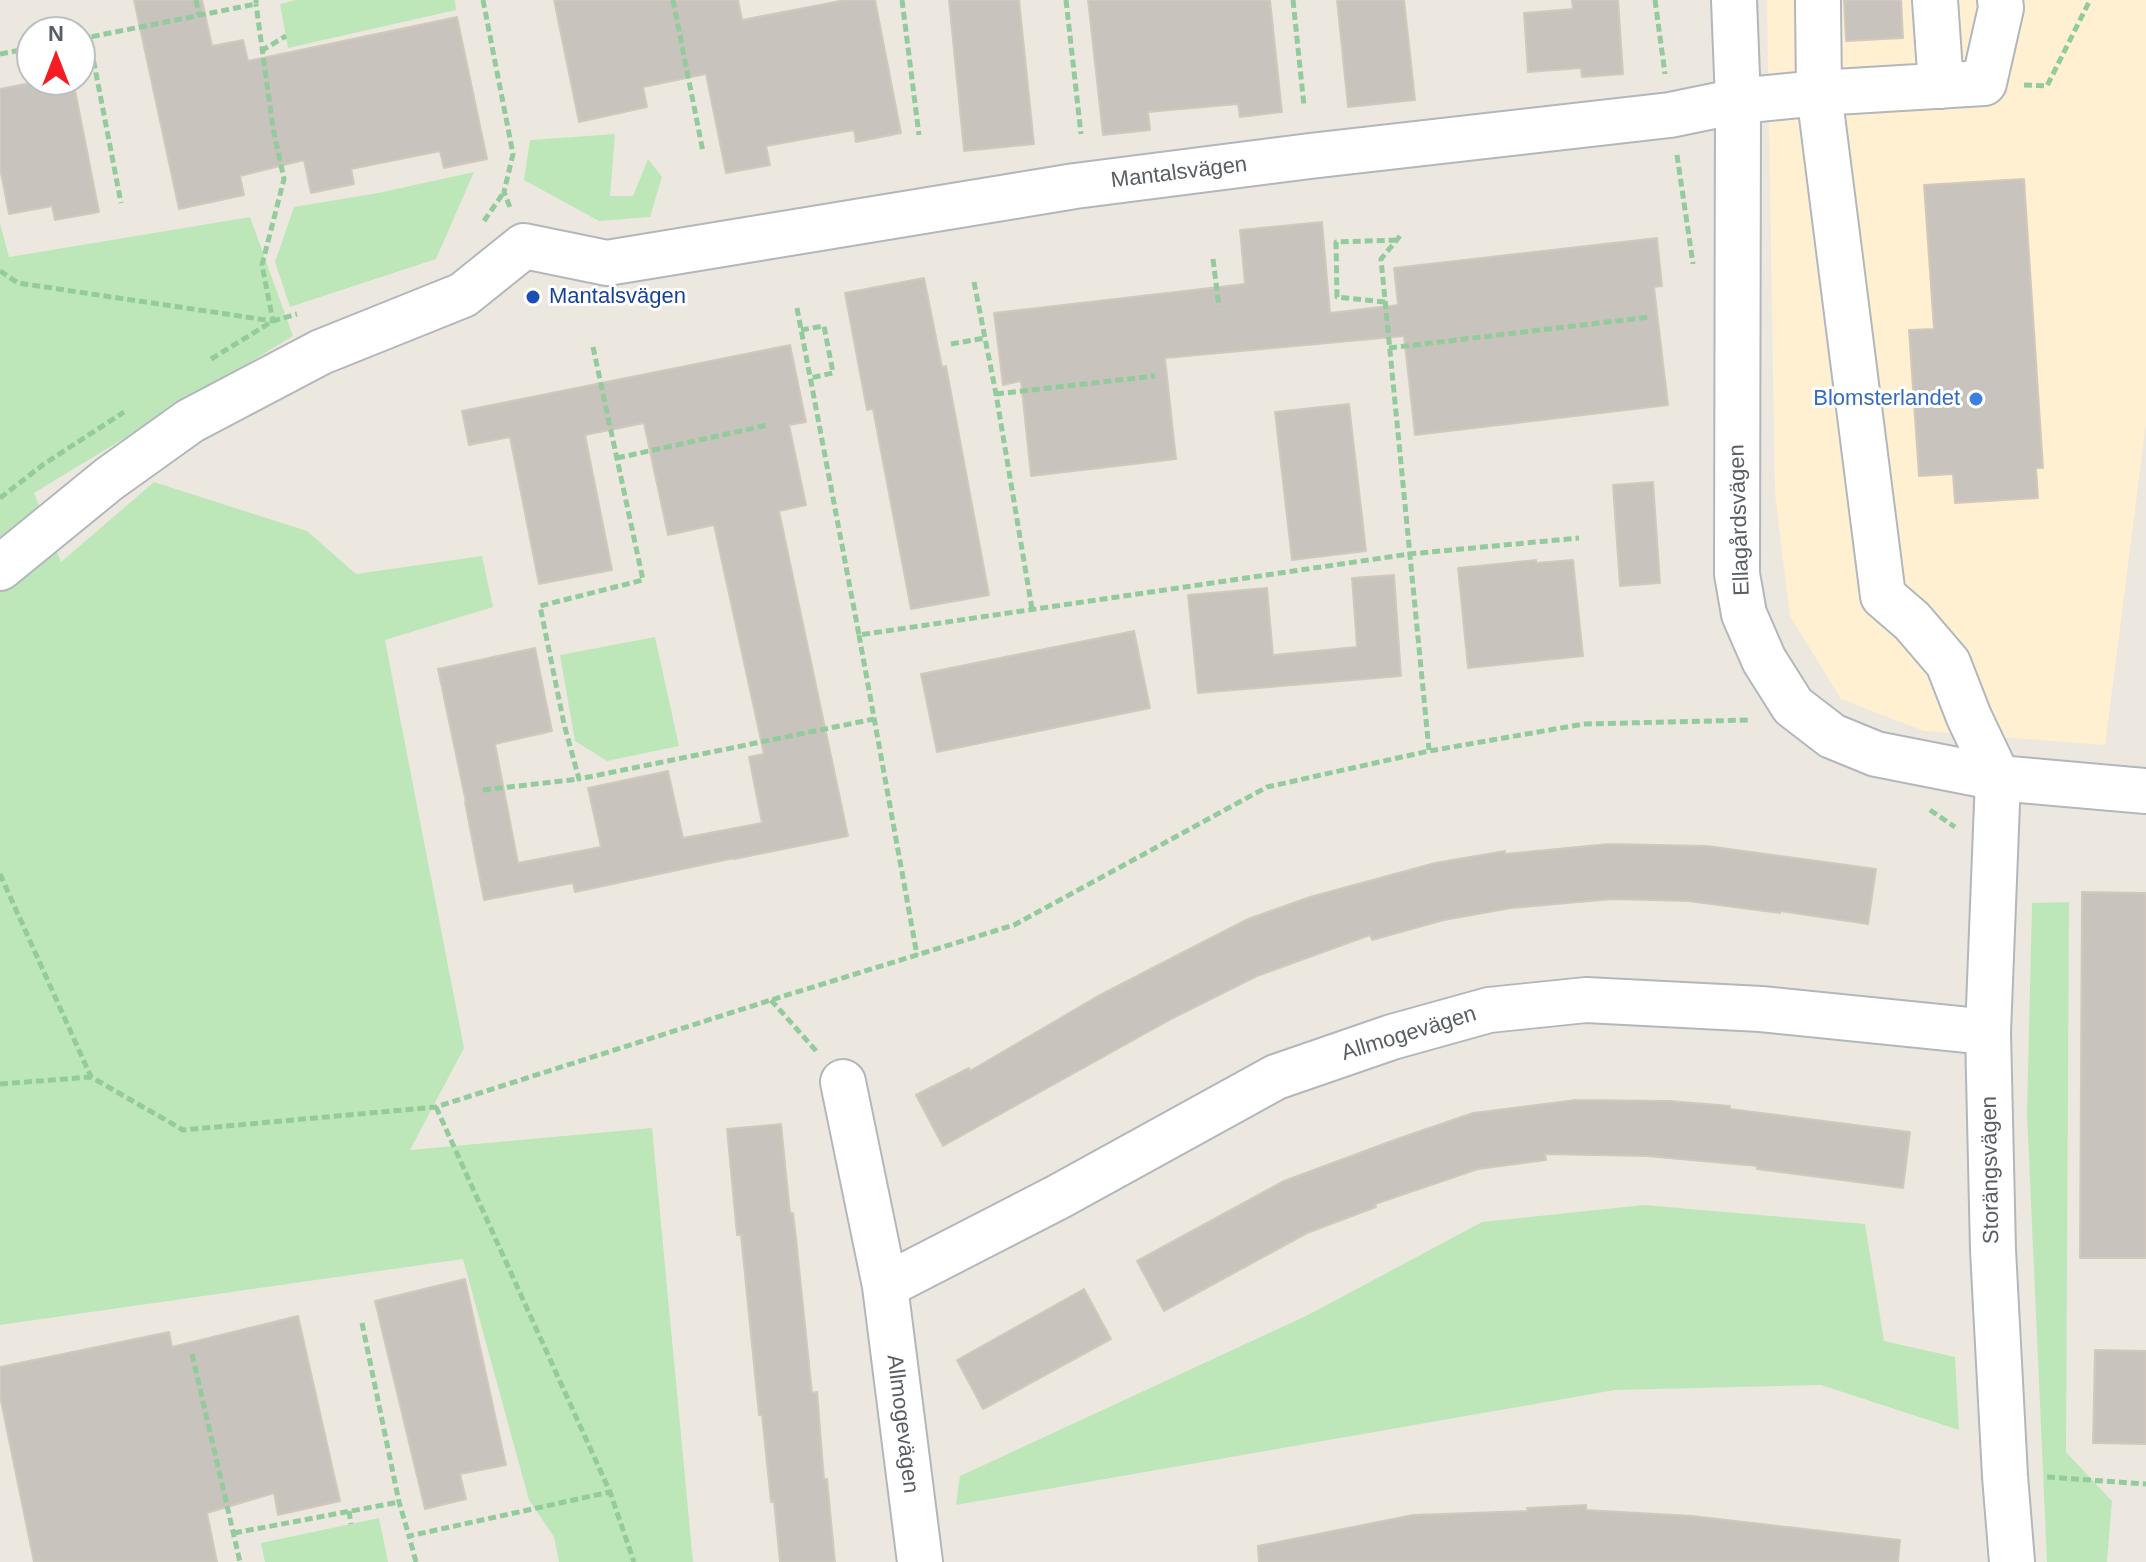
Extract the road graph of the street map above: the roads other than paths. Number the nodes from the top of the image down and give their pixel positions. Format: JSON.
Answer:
{"nodes":[{"id":1,"x":1734,"y":0,"type":"edge"},
{"id":2,"x":1818,"y":0,"type":"edge"},
{"id":3,"x":1935,"y":0,"type":"edge"},
{"id":4,"x":2000,"y":0,"type":"edge"},
{"id":5,"x":1941,"y":86,"type":"junction"},
{"id":6,"x":1819,"y":93,"type":"junction"},
{"id":7,"x":1738,"y":101,"type":"junction"},
{"id":8,"x":0,"y":568,"type":"edge"},
{"id":9,"x":1998,"y":778,"type":"junction"},
{"id":10,"x":2146,"y":791,"type":"edge"},
{"id":11,"x":1988,"y":1032,"type":"junction"},
{"id":12,"x":843,"y":1082,"type":"road end"},
{"id":13,"x":885,"y":1286,"type":"junction"},
{"id":14,"x":920,"y":1562,"type":"edge"},
{"id":15,"x":2012,"y":1562,"type":"edge"}],
"edges":[{"from":1,"to":7,"type":"street","name":"Ellagårdsvägen"},
{"from":2,"to":6,"type":"street"},
{"from":3,"to":5,"type":"street"},
{"from":4,"to":5,"type":"street","name":"Mantalsvägen"},
{"from":5,"to":6,"type":"street","name":"Mantalsvägen"},
{"from":6,"to":7,"type":"street","name":"Mantalsvägen"},
{"from":6,"to":9,"type":"street"},
{"from":7,"to":8,"type":"street","name":"Mantalsvägen"},
{"from":7,"to":9,"type":"street","name":"Ellagårdsvägen"},
{"from":9,"to":10,"type":"street","name":"Ellagårdsvägen"},
{"from":9,"to":11,"type":"street","name":"Storängsvägen"},
{"from":11,"to":13,"type":"street","name":"Allmogevägen"},
{"from":11,"to":15,"type":"street","name":"Storängsvägen"},
{"from":12,"to":13,"type":"street","name":"Allmogevägen"},
{"from":13,"to":14,"type":"street","name":"Allmogevägen"}]}
